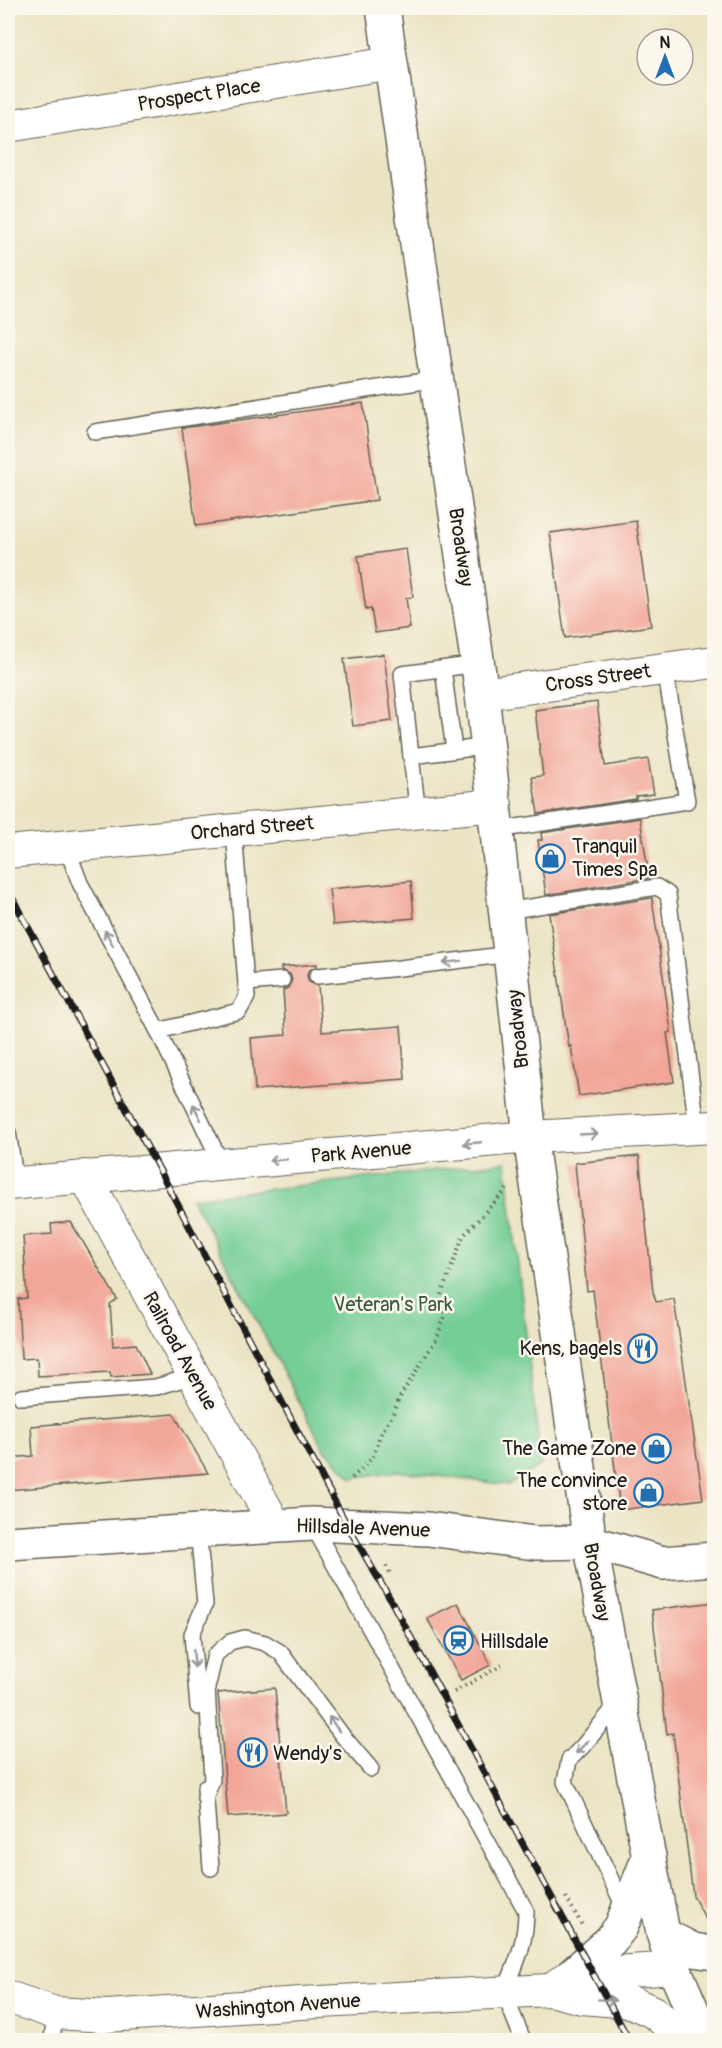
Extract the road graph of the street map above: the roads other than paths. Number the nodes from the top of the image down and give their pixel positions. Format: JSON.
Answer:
{"nodes":[{"id":1,"x":383,"y":8,"type":"edge"},
{"id":2,"x":391,"y":63,"type":"junction"},
{"id":3,"x":8,"y":126,"type":"edge"},
{"id":4,"x":437,"y":379,"type":"junction"},
{"id":5,"x":95,"y":432,"type":"dead end"},
{"id":6,"x":714,"y":662,"type":"edge"},
{"id":7,"x":443,"y":669,"type":"junction"},
{"id":8,"x":665,"y":669,"type":"junction"},
{"id":9,"x":480,"y":679,"type":"junction"},
{"id":10,"x":489,"y":746,"type":"junction"},
{"id":11,"x":454,"y":750,"type":"junction"},
{"id":12,"x":411,"y":756,"type":"junction"},
{"id":13,"x":418,"y":813,"type":"junction"},
{"id":14,"x":496,"y":817,"type":"junction"},
{"id":15,"x":234,"y":830,"type":"junction"},
{"id":16,"x":66,"y":846,"type":"junction"},
{"id":17,"x":8,"y":852,"type":"edge"},
{"id":18,"x":506,"y":911,"type":"junction"},
{"id":19,"x":510,"y":954,"type":"junction"},
{"id":20,"x":317,"y":976,"type":"dead end"},
{"id":21,"x":282,"y":980,"type":"dead end"},
{"id":22,"x":247,"y":983,"type":"junction"},
{"id":23,"x":158,"y":1031,"type":"junction"},
{"id":24,"x":706,"y":1127,"type":"edge"},
{"id":25,"x":8,"y":1132,"type":"edge"},
{"id":26,"x":530,"y":1137,"type":"junction"},
{"id":27,"x":222,"y":1165,"type":"junction"},
{"id":28,"x":85,"y":1176,"type":"junction"},
{"id":29,"x":12,"y":1183,"type":"edge"},
{"id":30,"x":193,"y":1376,"type":"junction"},
{"id":31,"x":21,"y":1397,"type":"dead end"},
{"id":32,"x":312,"y":1524,"type":"junction"},
{"id":33,"x":275,"y":1525,"type":"junction"},
{"id":34,"x":198,"y":1530,"type":"junction"},
{"id":35,"x":590,"y":1542,"type":"junction"},
{"id":36,"x":8,"y":1543,"type":"edge"},
{"id":37,"x":714,"y":1559,"type":"edge"},
{"id":38,"x":619,"y":1702,"type":"junction"},
{"id":39,"x":371,"y":1769,"type":"dead end"},
{"id":40,"x":205,"y":1798,"type":"junction"},
{"id":41,"x":649,"y":1856,"type":"junction"},
{"id":42,"x":211,"y":1868,"type":"dead end"},
{"id":43,"x":626,"y":1913,"type":"junction"},
{"id":44,"x":664,"y":1935,"type":"junction"},
{"id":45,"x":714,"y":1953,"type":"edge"},
{"id":46,"x":674,"y":1968,"type":"junction"},
{"id":47,"x":561,"y":1983,"type":"junction"},
{"id":48,"x":504,"y":1993,"type":"junction"},
{"id":49,"x":8,"y":1997,"type":"edge"},
{"id":50,"x":53,"y":2027,"type":"edge"},
{"id":51,"x":714,"y":2029,"type":"edge"},
{"id":52,"x":523,"y":2040,"type":"edge"},
{"id":53,"x":693,"y":2040,"type":"edge"},
{"id":54,"x":705,"y":2040,"type":"edge"},
{"id":55,"x":711,"y":2040,"type":"edge"}],
"edges":[{"from":1,"to":2,"type":"street","name":"Broadway"},
{"from":2,"to":3,"type":"street","name":"Prospect Place"},
{"from":2,"to":4,"type":"street","name":"Broadway"},
{"from":4,"to":5,"type":"lane"},
{"from":4,"to":9,"type":"street","name":"Broadway"},
{"from":6,"to":8,"type":"street","name":"Cross Street"},
{"from":7,"to":9,"type":"lane"},
{"from":7,"to":11,"type":"lane"},
{"from":7,"to":12,"type":"lane"},
{"from":8,"to":9,"type":"street","name":"Cross Street"},
{"from":8,"to":14,"type":"lane"},
{"from":9,"to":10,"type":"street","name":"Broadway"},
{"from":10,"to":11,"type":"lane"},
{"from":10,"to":14,"type":"street","name":"Broadway"},
{"from":11,"to":12,"type":"lane"},
{"from":12,"to":13,"type":"lane"},
{"from":13,"to":14,"type":"street","name":"Orchard Street"},
{"from":13,"to":15,"type":"street","name":"Orchard Street"},
{"from":14,"to":18,"type":"street","name":"Broadway"},
{"from":15,"to":16,"type":"street","name":"Orchard Street"},
{"from":15,"to":22,"type":"lane"},
{"from":16,"to":17,"type":"street","name":"Orchard Street"},
{"from":23,"to":16,"type":"lane","one_way":true},
{"from":18,"to":19,"type":"street","name":"Broadway"},
{"from":18,"to":24,"type":"lane"},
{"from":19,"to":20,"type":"lane","one_way":true},
{"from":19,"to":26,"type":"street","name":"Broadway"},
{"from":21,"to":22,"type":"lane"},
{"from":22,"to":23,"type":"lane"},
{"from":27,"to":23,"type":"lane","one_way":true},
{"from":26,"to":24,"type":"street","name":"Park Avenue","one_way":true},
{"from":25,"to":29,"type":"lane"},
{"from":26,"to":27,"type":"street","name":"Park Avenue","one_way":true},
{"from":26,"to":35,"type":"street","name":"Broadway"},
{"from":27,"to":28,"type":"street","name":"Park Avenue"},
{"from":28,"to":29,"type":"street","name":"Park Avenue"},
{"from":28,"to":30,"type":"street","name":"Railroad Avenue"},
{"from":30,"to":31,"type":"lane"},
{"from":30,"to":33,"type":"street","name":"Railroad Avenue"},
{"from":32,"to":33,"type":"street","name":"Hillsdale Avenue"},
{"from":32,"to":35,"type":"street","name":"Hillsdale Avenue"},
{"from":32,"to":48,"type":"lane"},
{"from":33,"to":34,"type":"street","name":"Hillsdale Avenue"},
{"from":34,"to":36,"type":"street","name":"Hillsdale Avenue"},
{"from":34,"to":40,"type":"lane","one_way":true},
{"from":35,"to":37,"type":"street","name":"Hillsdale Avenue"},
{"from":35,"to":38,"type":"street","name":"Broadway"},
{"from":38,"to":41,"type":"street","name":"Broadway"},
{"from":38,"to":43,"type":"lane","one_way":true},
{"from":39,"to":40,"type":"lane","one_way":true},
{"from":40,"to":42,"type":"lane"},
{"from":41,"to":43,"type":"street"},
{"from":41,"to":44,"type":"street","name":"Broadway"},
{"from":43,"to":47,"type":"street"},
{"from":44,"to":45,"type":"street"},
{"from":44,"to":46,"type":"street","name":"Broadway"},
{"from":46,"to":47,"type":"street","name":"Washington Avenue"},
{"from":46,"to":54,"type":"street","name":"Broadway"},
{"from":47,"to":48,"type":"street","name":"Washington Avenue"},
{"from":47,"to":53,"type":"street","name":"Washington Avenue","one_way":true},
{"from":48,"to":50,"type":"street","name":"Washington Avenue"},
{"from":48,"to":52,"type":"lane"},
{"from":49,"to":50,"type":"street","name":"Washington Avenue"},
{"from":51,"to":55,"type":"street"}]}
